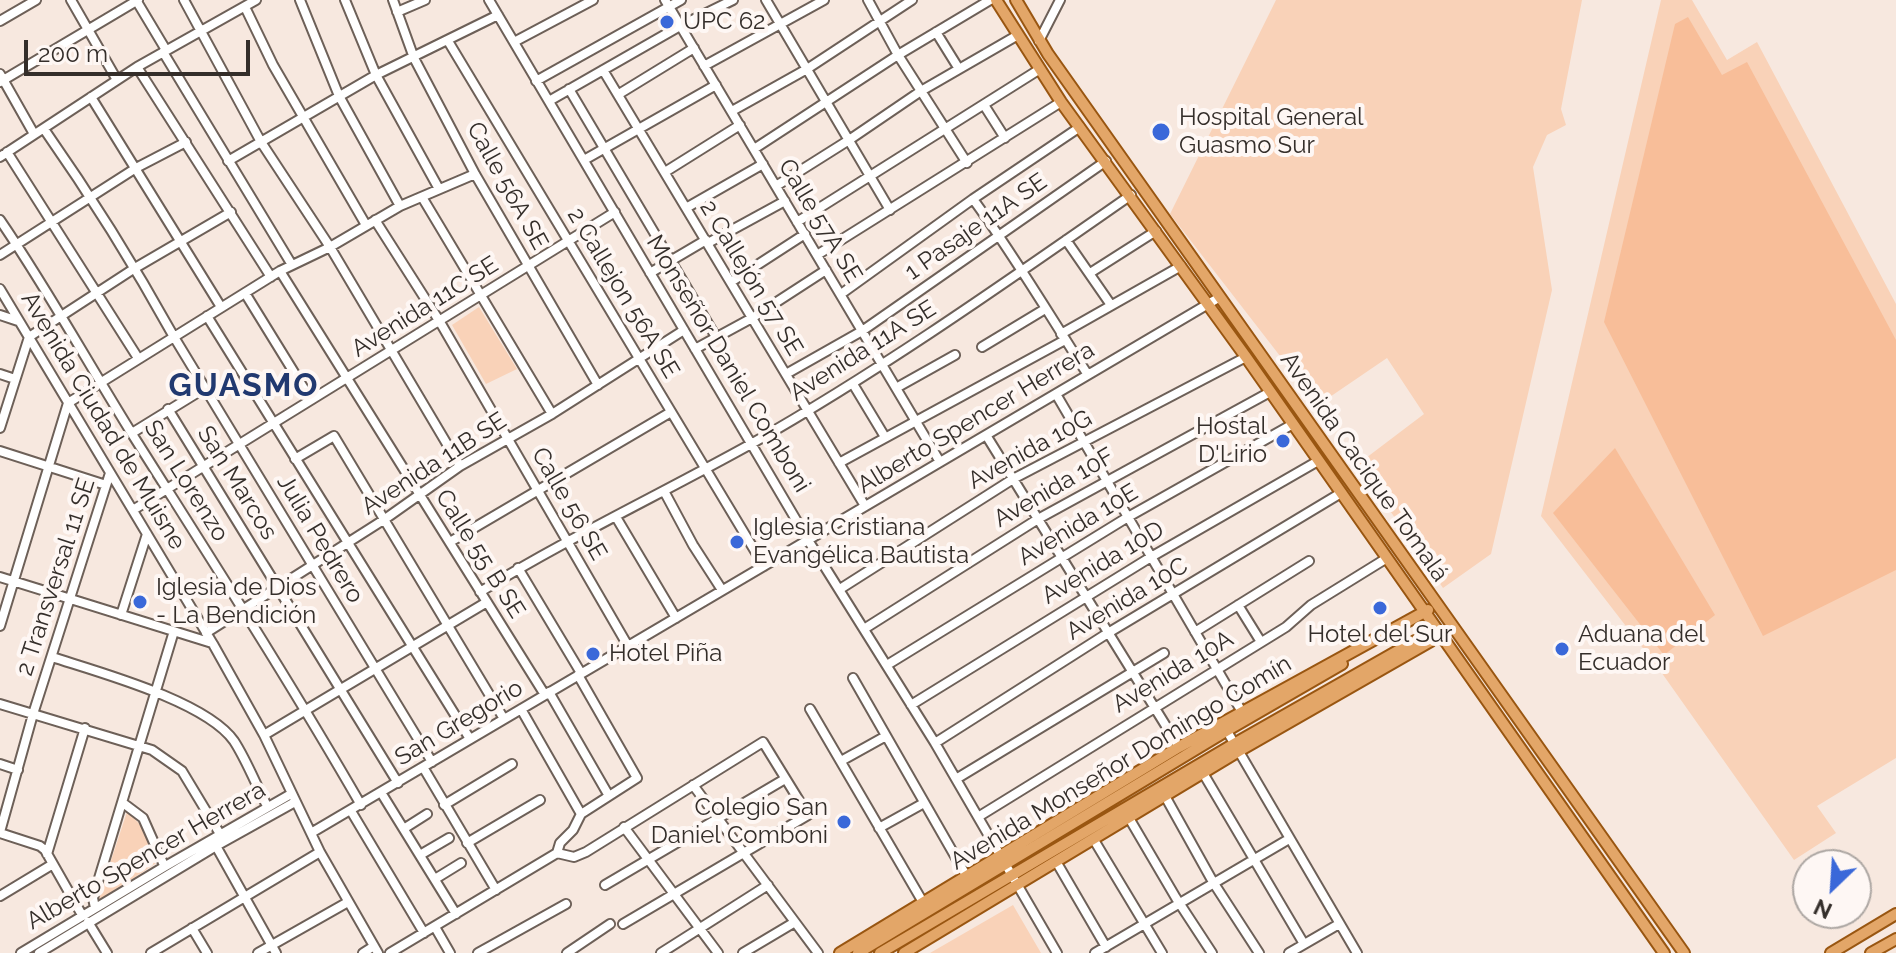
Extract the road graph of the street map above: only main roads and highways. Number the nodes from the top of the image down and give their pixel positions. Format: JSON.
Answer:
{"nodes":[{"id":1,"x":993,"y":0,"type":"edge"},
{"id":2,"x":1016,"y":0,"type":"edge"},
{"id":3,"x":1436,"y":605,"type":"junction"},
{"id":4,"x":1424,"y":612,"type":"junction"},
{"id":5,"x":1453,"y":627,"type":"junction"},
{"id":6,"x":1441,"y":635,"type":"junction"},
{"id":7,"x":1224,"y":727,"type":"junction"},
{"id":8,"x":1237,"y":748,"type":"junction"},
{"id":9,"x":1006,"y":866,"type":"junction"},
{"id":10,"x":1896,"y":914,"type":"edge"},
{"id":11,"x":1896,"y":939,"type":"edge"},
{"id":12,"x":840,"y":953,"type":"edge"},
{"id":13,"x":858,"y":953,"type":"edge"},
{"id":14,"x":880,"y":953,"type":"edge"},
{"id":15,"x":904,"y":953,"type":"edge"},
{"id":16,"x":1664,"y":953,"type":"edge"},
{"id":17,"x":1684,"y":953,"type":"edge"},
{"id":18,"x":1831,"y":953,"type":"edge"},
{"id":19,"x":1871,"y":953,"type":"edge"}],
"edges":[{"from":1,"to":4,"type":"main road","name":"Avenida Cacique Tomalá"},
{"from":2,"to":3,"type":"main road","name":"Avenida Cacique Tomalá"},
{"from":3,"to":4,"type":"main road","name":"Avenida Monseñor Domingo Comín"},
{"from":3,"to":5,"type":"main road","name":"Avenida Cacique Tomalá"},
{"from":4,"to":6,"type":"main road","name":"Avenida Cacique Tomalá"},
{"from":4,"to":7,"type":"main road","name":"Avenida Monseñor Domingo Comín"},
{"from":4,"to":7,"type":"main road","name":"Avenida Monseñor Domingo Comín"},
{"from":5,"to":6,"type":"main road","name":"Avenida Monseñor Domingo Comín"},
{"from":5,"to":17,"type":"main road","name":"Avenida Cacique Tomalá"},
{"from":6,"to":8,"type":"main road","name":"Avenida Monseñor Domingo Comín"},
{"from":6,"to":16,"type":"main road","name":"Avenida Cacique Tomalá"},
{"from":7,"to":9,"type":"main road","name":"Avenida Monseñor Domingo Comín"},
{"from":7,"to":9,"type":"main road","name":"Avenida Monseñor Domingo Comín"},
{"from":8,"to":9,"type":"main road","name":"Avenida Monseñor Domingo Comín"},
{"from":8,"to":15,"type":"main road","name":"Avenida Monseñor Domingo Comín"},
{"from":9,"to":12,"type":"main road","name":"Avenida Monseñor Domingo Comín"},
{"from":9,"to":13,"type":"main road","name":"Avenida Monseñor Domingo Comín"},
{"from":9,"to":14,"type":"main road","name":"Avenida Monseñor Domingo Comín"},
{"from":10,"to":18,"type":"main road"},
{"from":11,"to":19,"type":"main road"}]}
